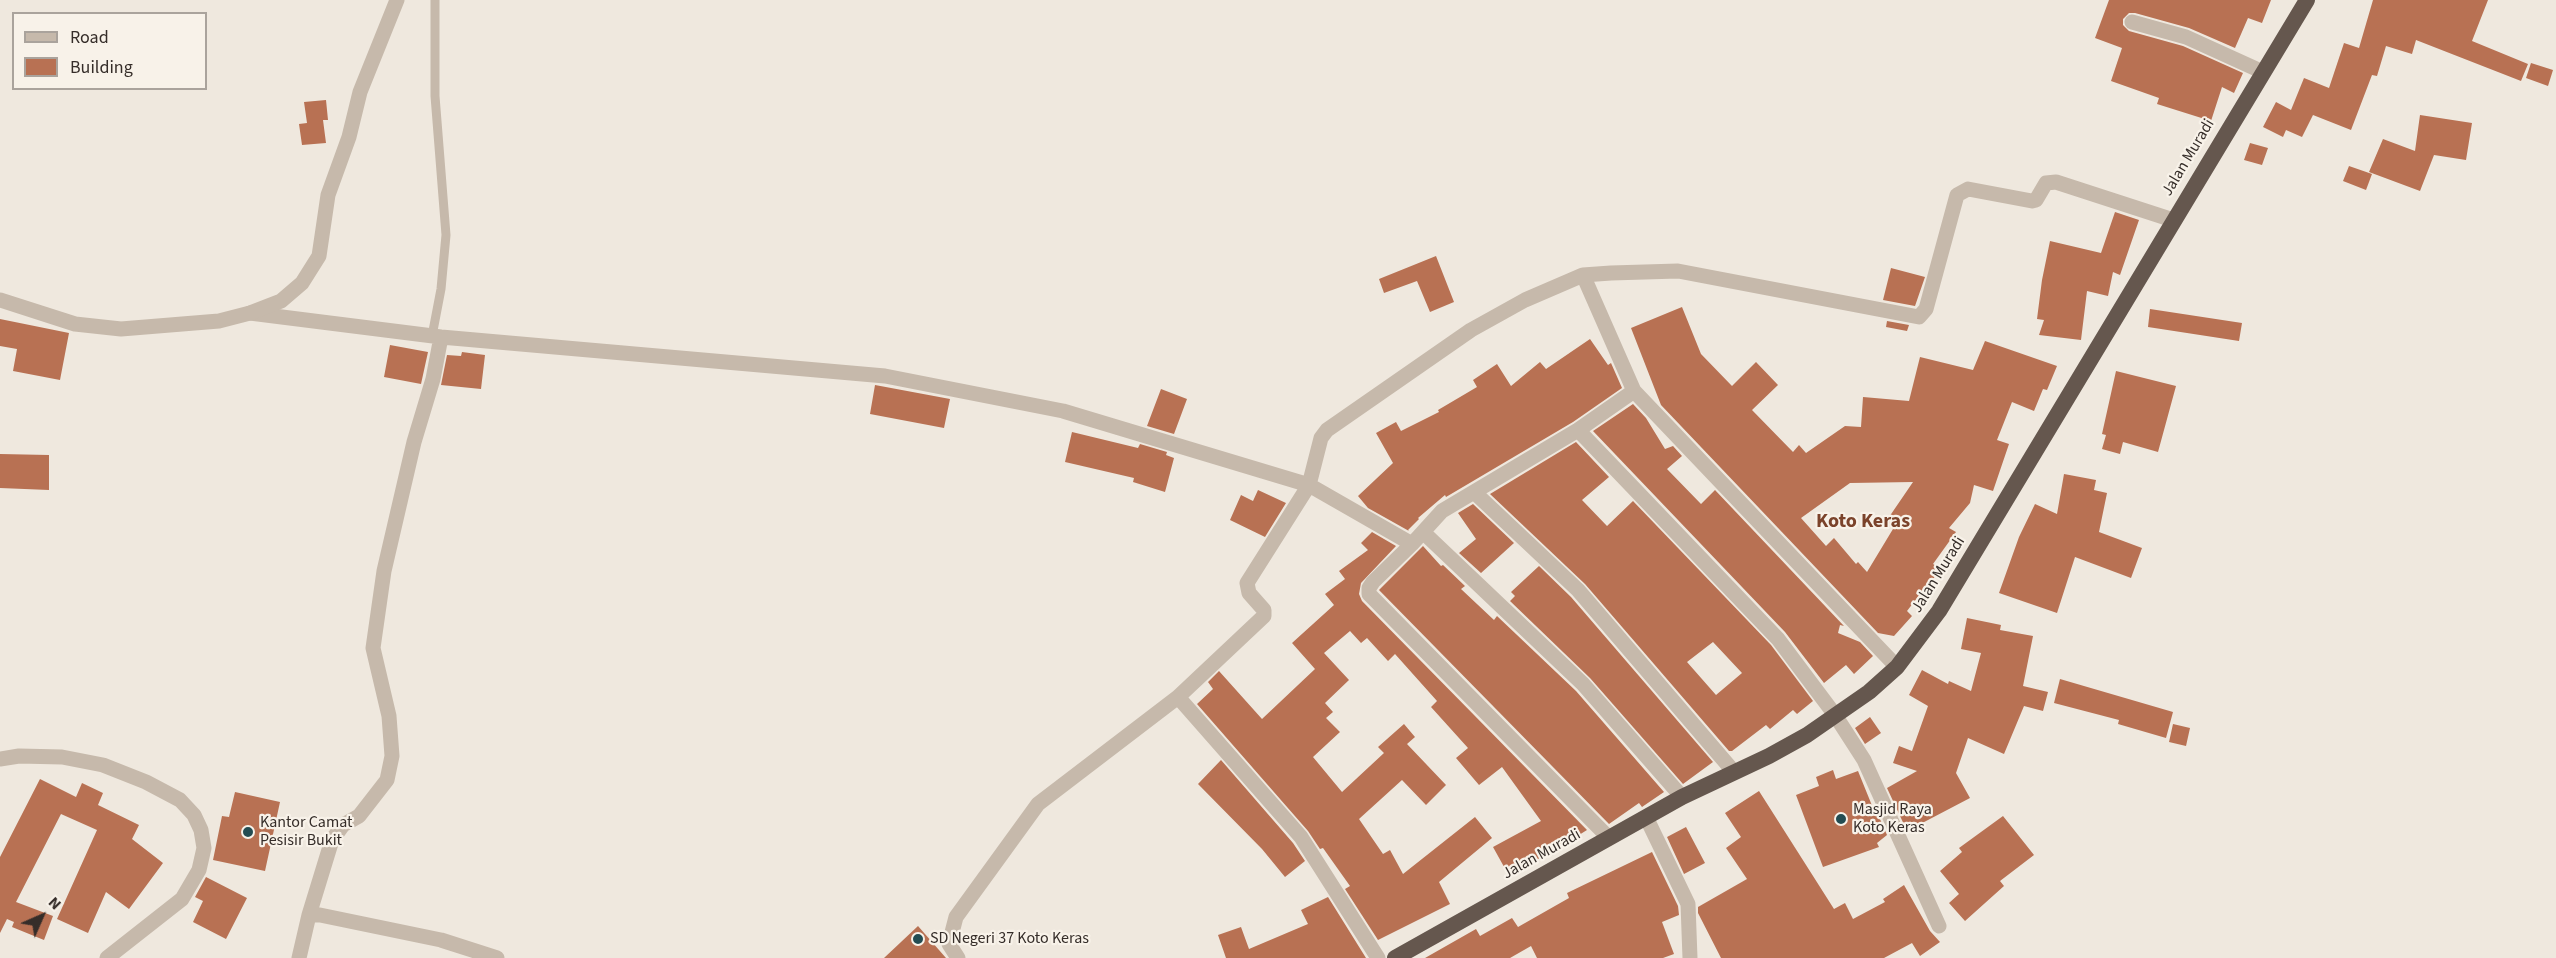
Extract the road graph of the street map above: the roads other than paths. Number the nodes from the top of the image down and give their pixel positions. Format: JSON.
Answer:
{"nodes":[{"id":1,"x":397,"y":0,"type":"edge"},
{"id":2,"x":435,"y":0,"type":"edge"},
{"id":3,"x":2307,"y":0,"type":"edge"},
{"id":4,"x":2132,"y":22,"type":"dead end"},
{"id":5,"x":2263,"y":72,"type":"junction"},
{"id":6,"x":2173,"y":220,"type":"junction"},
{"id":7,"x":1583,"y":275,"type":"junction"},
{"id":8,"x":0,"y":300,"type":"edge"},
{"id":9,"x":250,"y":313,"type":"junction"},
{"id":10,"x":436,"y":337,"type":"junction"},
{"id":11,"x":1634,"y":391,"type":"junction"},
{"id":12,"x":1578,"y":430,"type":"junction"},
{"id":13,"x":1309,"y":485,"type":"junction"},
{"id":14,"x":1474,"y":492,"type":"junction"},
{"id":15,"x":1423,"y":532,"type":"junction"},
{"id":16,"x":1412,"y":544,"type":"junction"},
{"id":17,"x":1897,"y":667,"type":"junction"},
{"id":18,"x":1178,"y":697,"type":"junction"},
{"id":19,"x":1835,"y":715,"type":"junction"},
{"id":20,"x":0,"y":759,"type":"edge"},
{"id":21,"x":1734,"y":772,"type":"junction"},
{"id":22,"x":1682,"y":798,"type":"junction"},
{"id":23,"x":1646,"y":817,"type":"junction"},
{"id":24,"x":1609,"y":838,"type":"junction"},
{"id":25,"x":309,"y":915,"type":"junction"},
{"id":26,"x":1940,"y":926,"type":"dead end"},
{"id":27,"x":107,"y":958,"type":"edge"},
{"id":28,"x":299,"y":958,"type":"edge"},
{"id":29,"x":497,"y":958,"type":"edge"},
{"id":30,"x":958,"y":958,"type":"edge"},
{"id":31,"x":1378,"y":958,"type":"edge"},
{"id":32,"x":1395,"y":958,"type":"edge"},
{"id":33,"x":1690,"y":958,"type":"edge"}],
"edges":[{"from":1,"to":9,"type":"street"},
{"from":2,"to":10,"type":"lane"},
{"from":3,"to":5,"type":"highway","name":"Jalan Muradi"},
{"from":4,"to":5,"type":"street"},
{"from":5,"to":6,"type":"highway","name":"Jalan Muradi"},
{"from":6,"to":7,"type":"street"},
{"from":6,"to":17,"type":"highway","name":"Jalan Muradi"},
{"from":7,"to":11,"type":"street"},
{"from":7,"to":13,"type":"street"},
{"from":8,"to":9,"type":"street"},
{"from":9,"to":10,"type":"street"},
{"from":10,"to":13,"type":"street"},
{"from":10,"to":25,"type":"street"},
{"from":11,"to":12,"type":"street"},
{"from":11,"to":17,"type":"street"},
{"from":12,"to":14,"type":"street"},
{"from":12,"to":19,"type":"street"},
{"from":13,"to":16,"type":"street"},
{"from":13,"to":18,"type":"street"},
{"from":14,"to":15,"type":"street"},
{"from":14,"to":21,"type":"street"},
{"from":15,"to":16,"type":"street"},
{"from":15,"to":22,"type":"street"},
{"from":16,"to":24,"type":"street"},
{"from":17,"to":19,"type":"highway","name":"Jalan Muradi"},
{"from":18,"to":30,"type":"street"},
{"from":18,"to":31,"type":"street"},
{"from":19,"to":21,"type":"highway","name":"Jalan Muradi"},
{"from":19,"to":26,"type":"street"},
{"from":20,"to":27,"type":"street"},
{"from":21,"to":22,"type":"highway","name":"Jalan Muradi"},
{"from":22,"to":23,"type":"highway","name":"Jalan Muradi"},
{"from":23,"to":24,"type":"highway","name":"Jalan Muradi"},
{"from":23,"to":33,"type":"street"},
{"from":24,"to":32,"type":"highway","name":"Jalan Muradi"},
{"from":25,"to":28,"type":"street"},
{"from":25,"to":29,"type":"street"}]}
